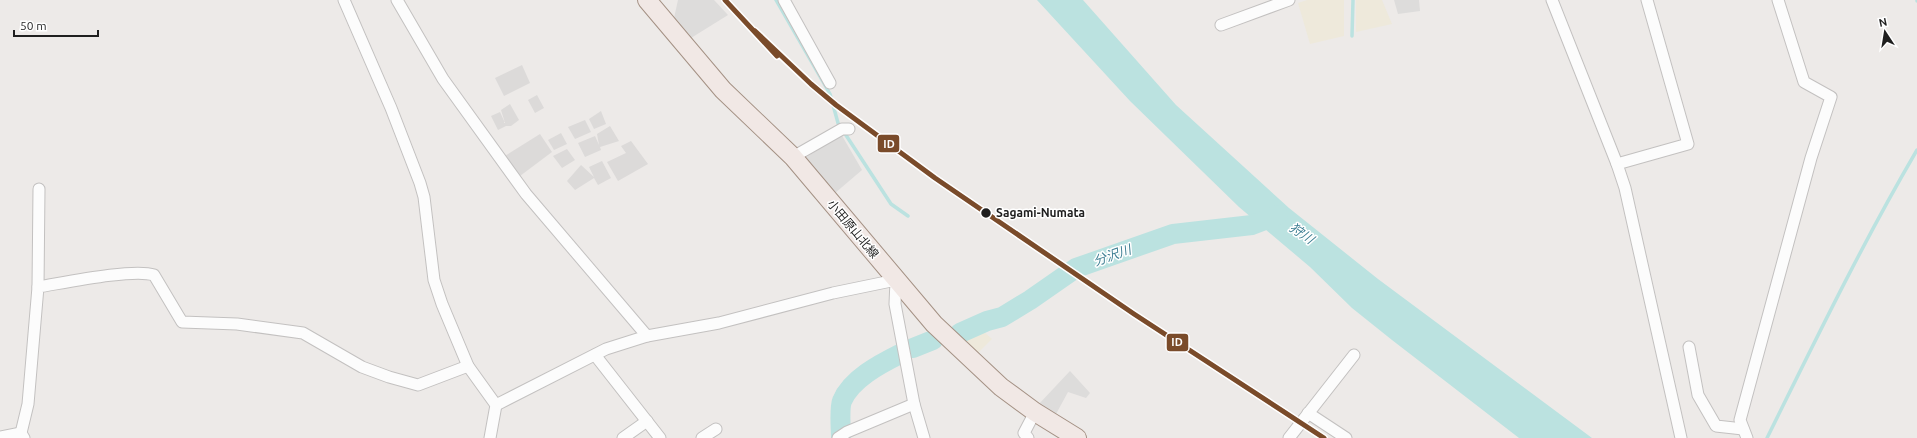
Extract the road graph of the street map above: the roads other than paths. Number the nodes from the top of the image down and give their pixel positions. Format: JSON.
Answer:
{"nodes":[{"id":1,"x":344,"y":0,"type":"edge"},
{"id":2,"x":397,"y":0,"type":"edge"},
{"id":3,"x":647,"y":0,"type":"edge"},
{"id":4,"x":784,"y":0,"type":"edge"},
{"id":5,"x":1289,"y":0,"type":"edge"},
{"id":6,"x":1552,"y":0,"type":"edge"},
{"id":7,"x":1647,"y":0,"type":"edge"},
{"id":8,"x":1778,"y":0,"type":"edge"},
{"id":9,"x":1221,"y":25,"type":"dead end"},
{"id":10,"x":830,"y":83,"type":"dead end"},
{"id":11,"x":849,"y":129,"type":"dead end"},
{"id":12,"x":793,"y":157,"type":"junction"},
{"id":13,"x":1618,"y":164,"type":"junction"},
{"id":14,"x":39,"y":189,"type":"dead end"},
{"id":15,"x":896,"y":280,"type":"junction"},
{"id":16,"x":38,"y":287,"type":"junction"},
{"id":17,"x":647,"y":336,"type":"junction"},
{"id":18,"x":1689,"y":347,"type":"dead end"},
{"id":19,"x":595,"y":355,"type":"junction"},
{"id":20,"x":1354,"y":355,"type":"dead end"},
{"id":21,"x":468,"y":366,"type":"junction"},
{"id":22,"x":914,"y":404,"type":"junction"},
{"id":23,"x":496,"y":405,"type":"junction"},
{"id":24,"x":1035,"y":412,"type":"junction"},
{"id":25,"x":1308,"y":413,"type":"junction"},
{"id":26,"x":647,"y":421,"type":"junction"},
{"id":27,"x":716,"y":429,"type":"dead end"},
{"id":28,"x":1745,"y":433,"type":"edge"},
{"id":29,"x":843,"y":435,"type":"edge"},
{"id":30,"x":23,"y":436,"type":"edge"},
{"id":31,"x":0,"y":437,"type":"edge"},
{"id":32,"x":490,"y":438,"type":"edge"},
{"id":33,"x":624,"y":438,"type":"edge"},
{"id":34,"x":660,"y":438,"type":"edge"},
{"id":35,"x":702,"y":438,"type":"edge"},
{"id":36,"x":924,"y":438,"type":"edge"},
{"id":37,"x":1028,"y":438,"type":"edge"},
{"id":38,"x":1077,"y":438,"type":"edge"},
{"id":39,"x":1289,"y":438,"type":"edge"},
{"id":40,"x":1346,"y":438,"type":"edge"},
{"id":41,"x":1681,"y":438,"type":"edge"}],
"edges":[{"from":1,"to":21,"type":"street"},
{"from":2,"to":17,"type":"street"},
{"from":3,"to":12,"type":"main road","name":"小田原山北線"},
{"from":4,"to":10,"type":"street"},
{"from":5,"to":9,"type":"street"},
{"from":6,"to":13,"type":"street"},
{"from":7,"to":13,"type":"street"},
{"from":8,"to":28,"type":"street"},
{"from":11,"to":12,"type":"street"},
{"from":12,"to":15,"type":"main road","name":"小田原山北線"},
{"from":13,"to":41,"type":"street"},
{"from":14,"to":16,"type":"street"},
{"from":15,"to":17,"type":"street"},
{"from":15,"to":22,"type":"street"},
{"from":15,"to":24,"type":"main road","name":"小田原山北線"},
{"from":16,"to":21,"type":"street"},
{"from":16,"to":30,"type":"street"},
{"from":17,"to":19,"type":"street"},
{"from":18,"to":28,"type":"street"},
{"from":19,"to":23,"type":"street"},
{"from":19,"to":26,"type":"street"},
{"from":20,"to":25,"type":"street"},
{"from":21,"to":23,"type":"street"},
{"from":22,"to":29,"type":"street"},
{"from":22,"to":36,"type":"street"},
{"from":23,"to":32,"type":"street"},
{"from":24,"to":37,"type":"street"},
{"from":24,"to":38,"type":"main road","name":"小田原山北線"},
{"from":25,"to":39,"type":"street"},
{"from":25,"to":40,"type":"street"},
{"from":26,"to":33,"type":"street"},
{"from":26,"to":34,"type":"street"},
{"from":27,"to":35,"type":"street"},
{"from":30,"to":31,"type":"street"}]}
